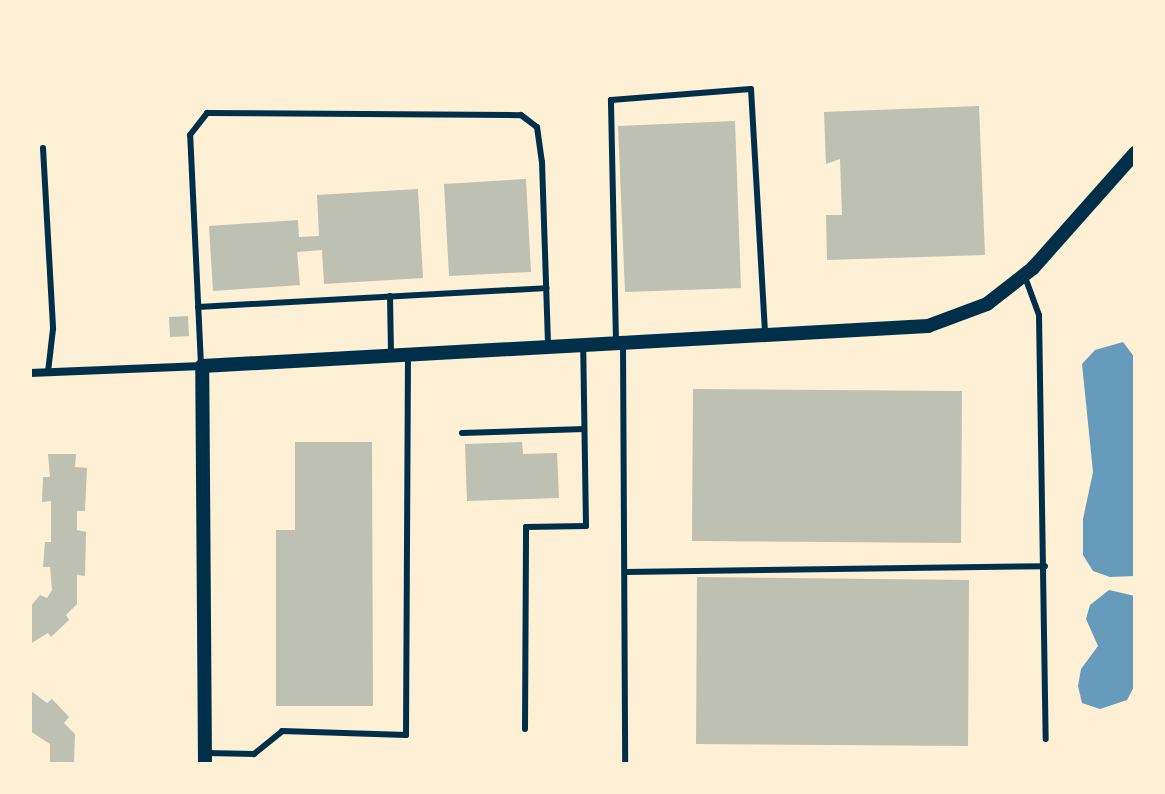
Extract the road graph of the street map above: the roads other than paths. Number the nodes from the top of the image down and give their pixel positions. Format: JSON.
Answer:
{"nodes":[{"id":1,"x":43,"y":148,"type":"dead end"},
{"id":2,"x":1135,"y":153,"type":"edge"},
{"id":3,"x":1024,"y":275,"type":"junction"},
{"id":4,"x":546,"y":288,"type":"junction"},
{"id":5,"x":390,"y":296,"type":"junction"},
{"id":6,"x":198,"y":307,"type":"junction"},
{"id":7,"x":765,"y":335,"type":"junction"},
{"id":8,"x":619,"y":343,"type":"junction"},
{"id":9,"x":583,"y":345,"type":"junction"},
{"id":10,"x":548,"y":347,"type":"junction"},
{"id":11,"x":408,"y":355,"type":"junction"},
{"id":12,"x":391,"y":356,"type":"junction"},
{"id":13,"x":202,"y":366,"type":"junction"},
{"id":14,"x":48,"y":372,"type":"junction"},
{"id":15,"x":30,"y":373,"type":"edge"},
{"id":16,"x":584,"y":429,"type":"junction"},
{"id":17,"x":462,"y":433,"type":"dead end"},
{"id":18,"x":1045,"y":566,"type":"junction"},
{"id":19,"x":626,"y":572,"type":"junction"},
{"id":20,"x":525,"y":729,"type":"dead end"},
{"id":21,"x":1046,"y":739,"type":"dead end"},
{"id":22,"x":205,"y":759,"type":"edge"},
{"id":23,"x":625,"y":761,"type":"dead end"}],
"edges":[{"from":1,"to":14,"type":"lane"},
{"from":2,"to":3,"type":"street"},
{"from":3,"to":7,"type":"street"},
{"from":3,"to":18,"type":"lane"},
{"from":4,"to":5,"type":"lane"},
{"from":4,"to":6,"type":"lane"},
{"from":4,"to":10,"type":"lane"},
{"from":5,"to":6,"type":"lane"},
{"from":5,"to":12,"type":"lane"},
{"from":6,"to":13,"type":"lane"},
{"from":7,"to":8,"type":"street"},
{"from":7,"to":8,"type":"lane"},
{"from":8,"to":9,"type":"street"},
{"from":8,"to":19,"type":"lane"},
{"from":9,"to":10,"type":"street"},
{"from":9,"to":16,"type":"lane"},
{"from":10,"to":11,"type":"street"},
{"from":11,"to":12,"type":"street"},
{"from":11,"to":22,"type":"lane"},
{"from":12,"to":13,"type":"street"},
{"from":13,"to":14,"type":"street"},
{"from":13,"to":22,"type":"street"},
{"from":14,"to":15,"type":"street"},
{"from":16,"to":17,"type":"lane"},
{"from":16,"to":20,"type":"lane"},
{"from":18,"to":19,"type":"lane"},
{"from":18,"to":21,"type":"lane"},
{"from":19,"to":23,"type":"lane"}]}
